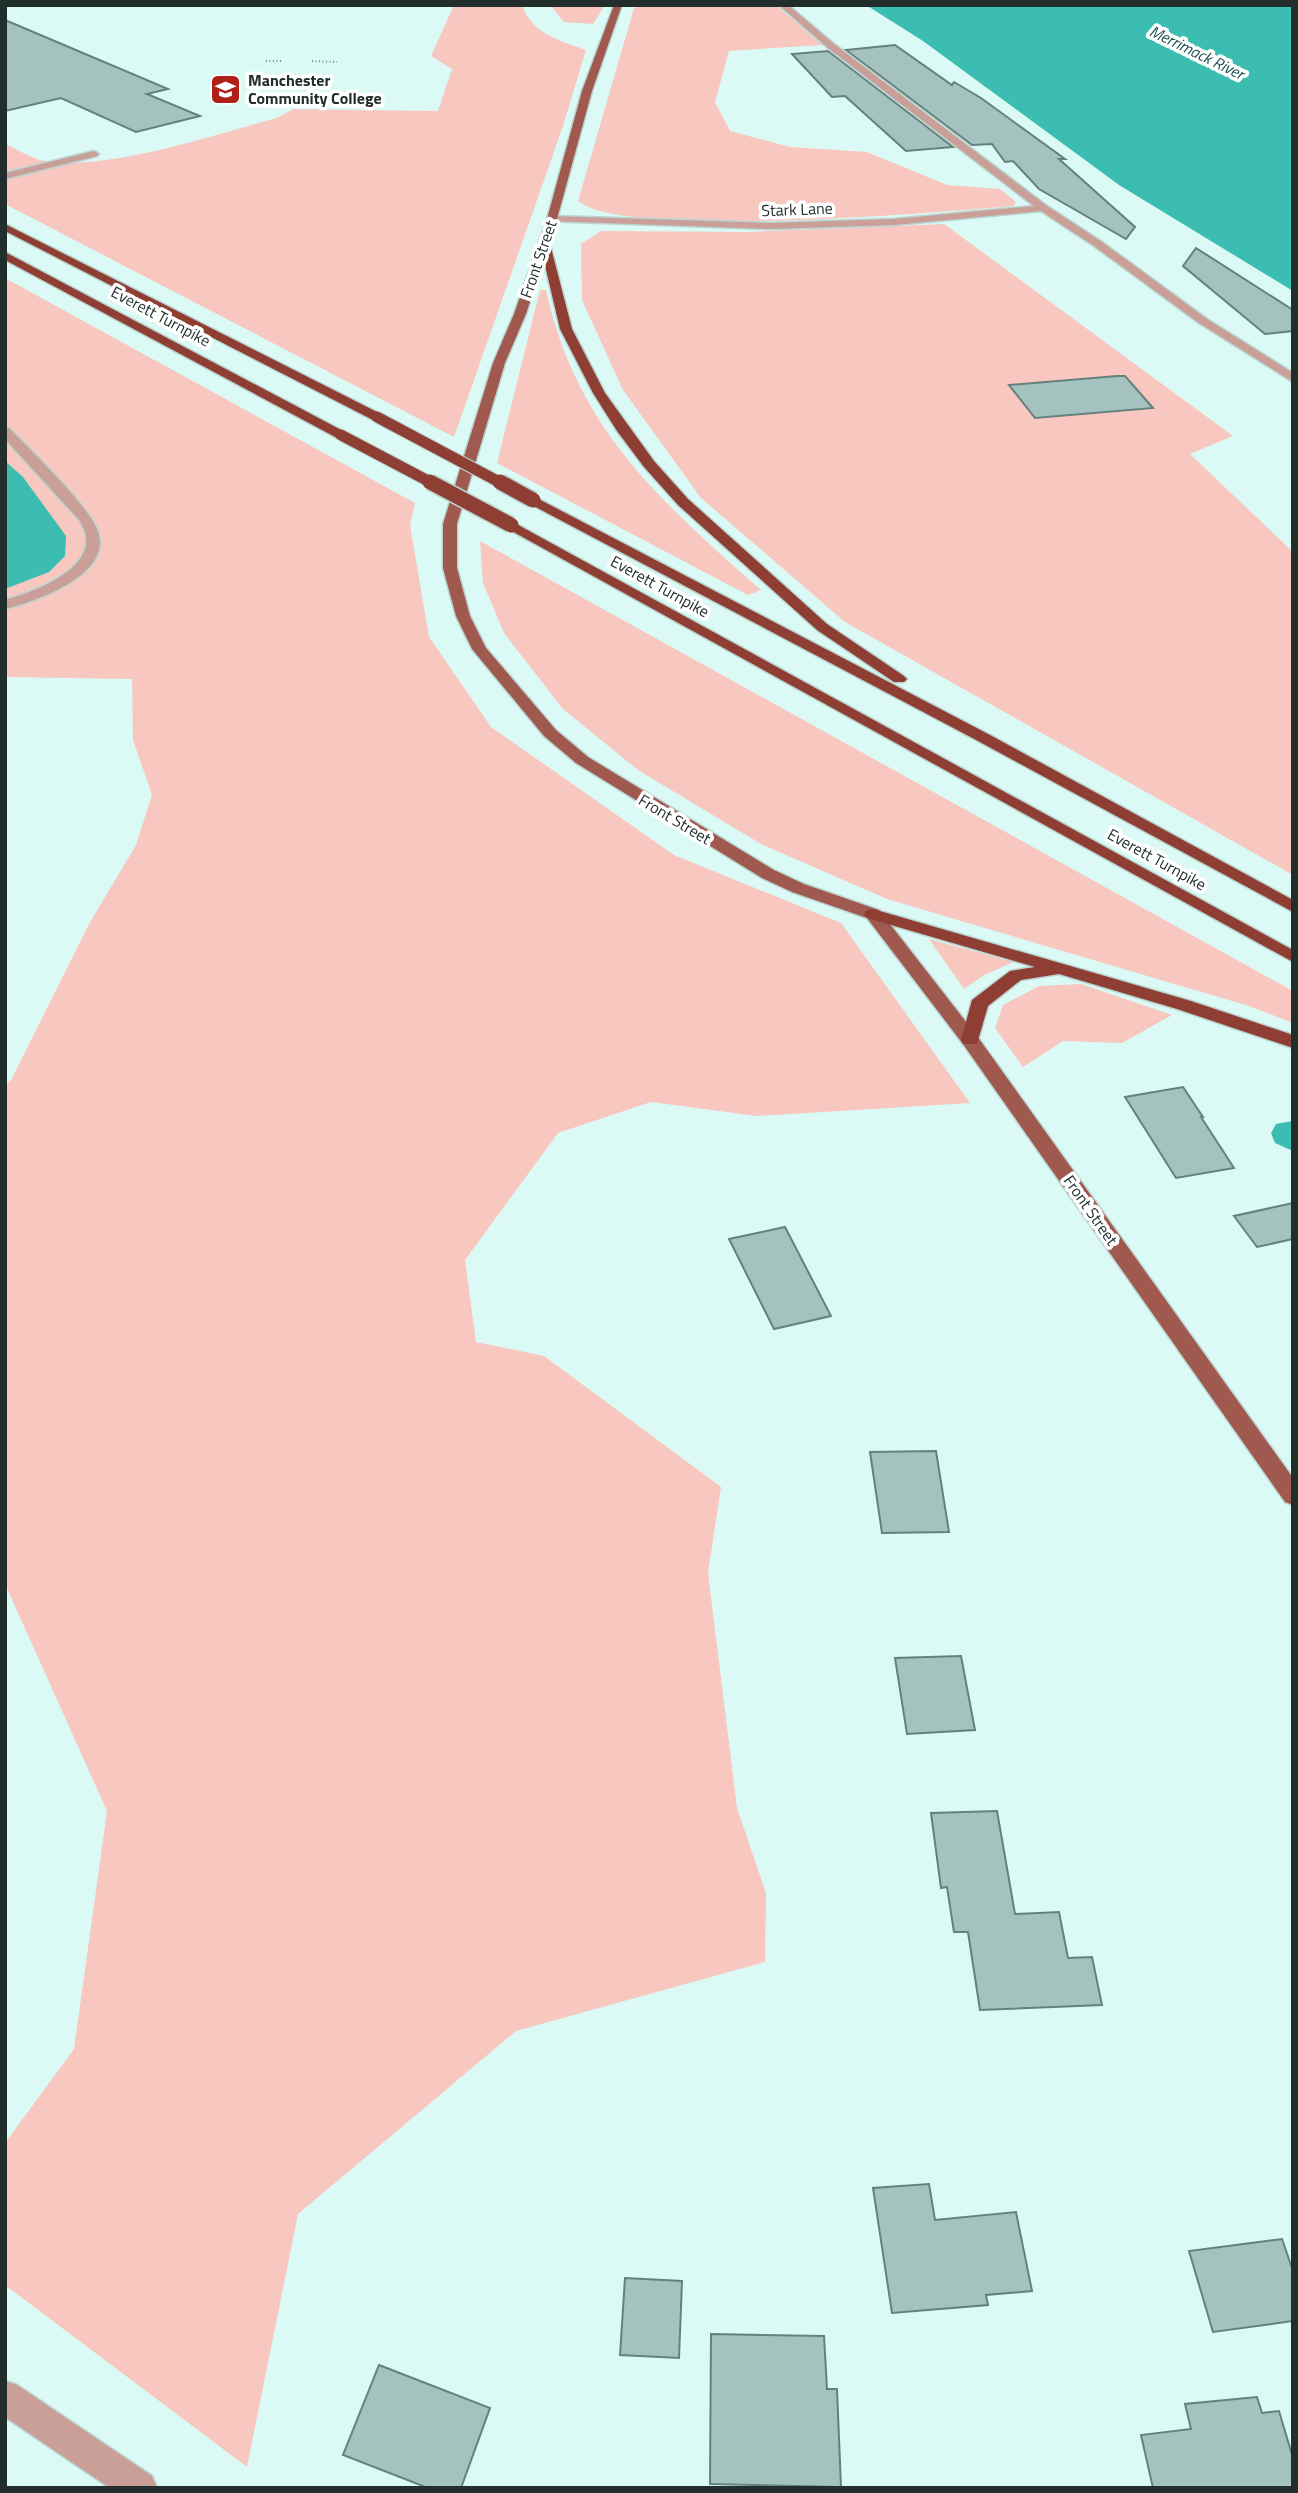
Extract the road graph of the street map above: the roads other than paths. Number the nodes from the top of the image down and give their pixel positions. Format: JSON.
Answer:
{"nodes":[{"id":1,"x":618,"y":5,"type":"edge"},
{"id":2,"x":783,"y":5,"type":"edge"},
{"id":3,"x":94,"y":154,"type":"dead end"},
{"id":4,"x":5,"y":176,"type":"edge"},
{"id":5,"x":1042,"y":208,"type":"junction"},
{"id":6,"x":552,"y":219,"type":"junction"},
{"id":7,"x":5,"y":227,"type":"edge"},
{"id":8,"x":544,"y":240,"type":"junction"},
{"id":9,"x":5,"y":255,"type":"edge"},
{"id":10,"x":1293,"y":379,"type":"edge"},
{"id":11,"x":5,"y":431,"type":"edge"},
{"id":12,"x":5,"y":604,"type":"edge"},
{"id":13,"x":984,"y":738,"type":"junction"},
{"id":14,"x":1293,"y":907,"type":"edge"},
{"id":15,"x":873,"y":914,"type":"junction"},
{"id":16,"x":1293,"y":957,"type":"edge"},
{"id":17,"x":1060,"y":968,"type":"junction"},
{"id":18,"x":970,"y":1040,"type":"junction"},
{"id":19,"x":1293,"y":1042,"type":"edge"},
{"id":20,"x":1293,"y":1496,"type":"edge"},
{"id":21,"x":5,"y":2397,"type":"edge"},
{"id":22,"x":140,"y":2488,"type":"edge"}],
"edges":[{"from":1,"to":6,"type":"main road","name":"Front Street"},
{"from":2,"to":5,"type":"street"},
{"from":3,"to":4,"type":"street"},
{"from":5,"to":6,"type":"street","name":"Stark Lane"},
{"from":5,"to":10,"type":"street"},
{"from":6,"to":8,"type":"main road","name":"Front Street"},
{"from":7,"to":13,"type":"highway","name":"Everett Turnpike","bridge":true},
{"from":8,"to":13,"type":"highway"},
{"from":8,"to":15,"type":"main road","name":"Front Street"},
{"from":9,"to":16,"type":"highway","name":"Everett Turnpike","bridge":true},
{"from":11,"to":12,"type":"street"},
{"from":13,"to":14,"type":"highway","name":"Everett Turnpike"},
{"from":15,"to":17,"type":"highway"},
{"from":15,"to":18,"type":"main road","name":"Front Street"},
{"from":17,"to":18,"type":"highway"},
{"from":17,"to":19,"type":"highway"},
{"from":18,"to":20,"type":"main road","name":"Front Street"},
{"from":21,"to":22,"type":"street"}]}
